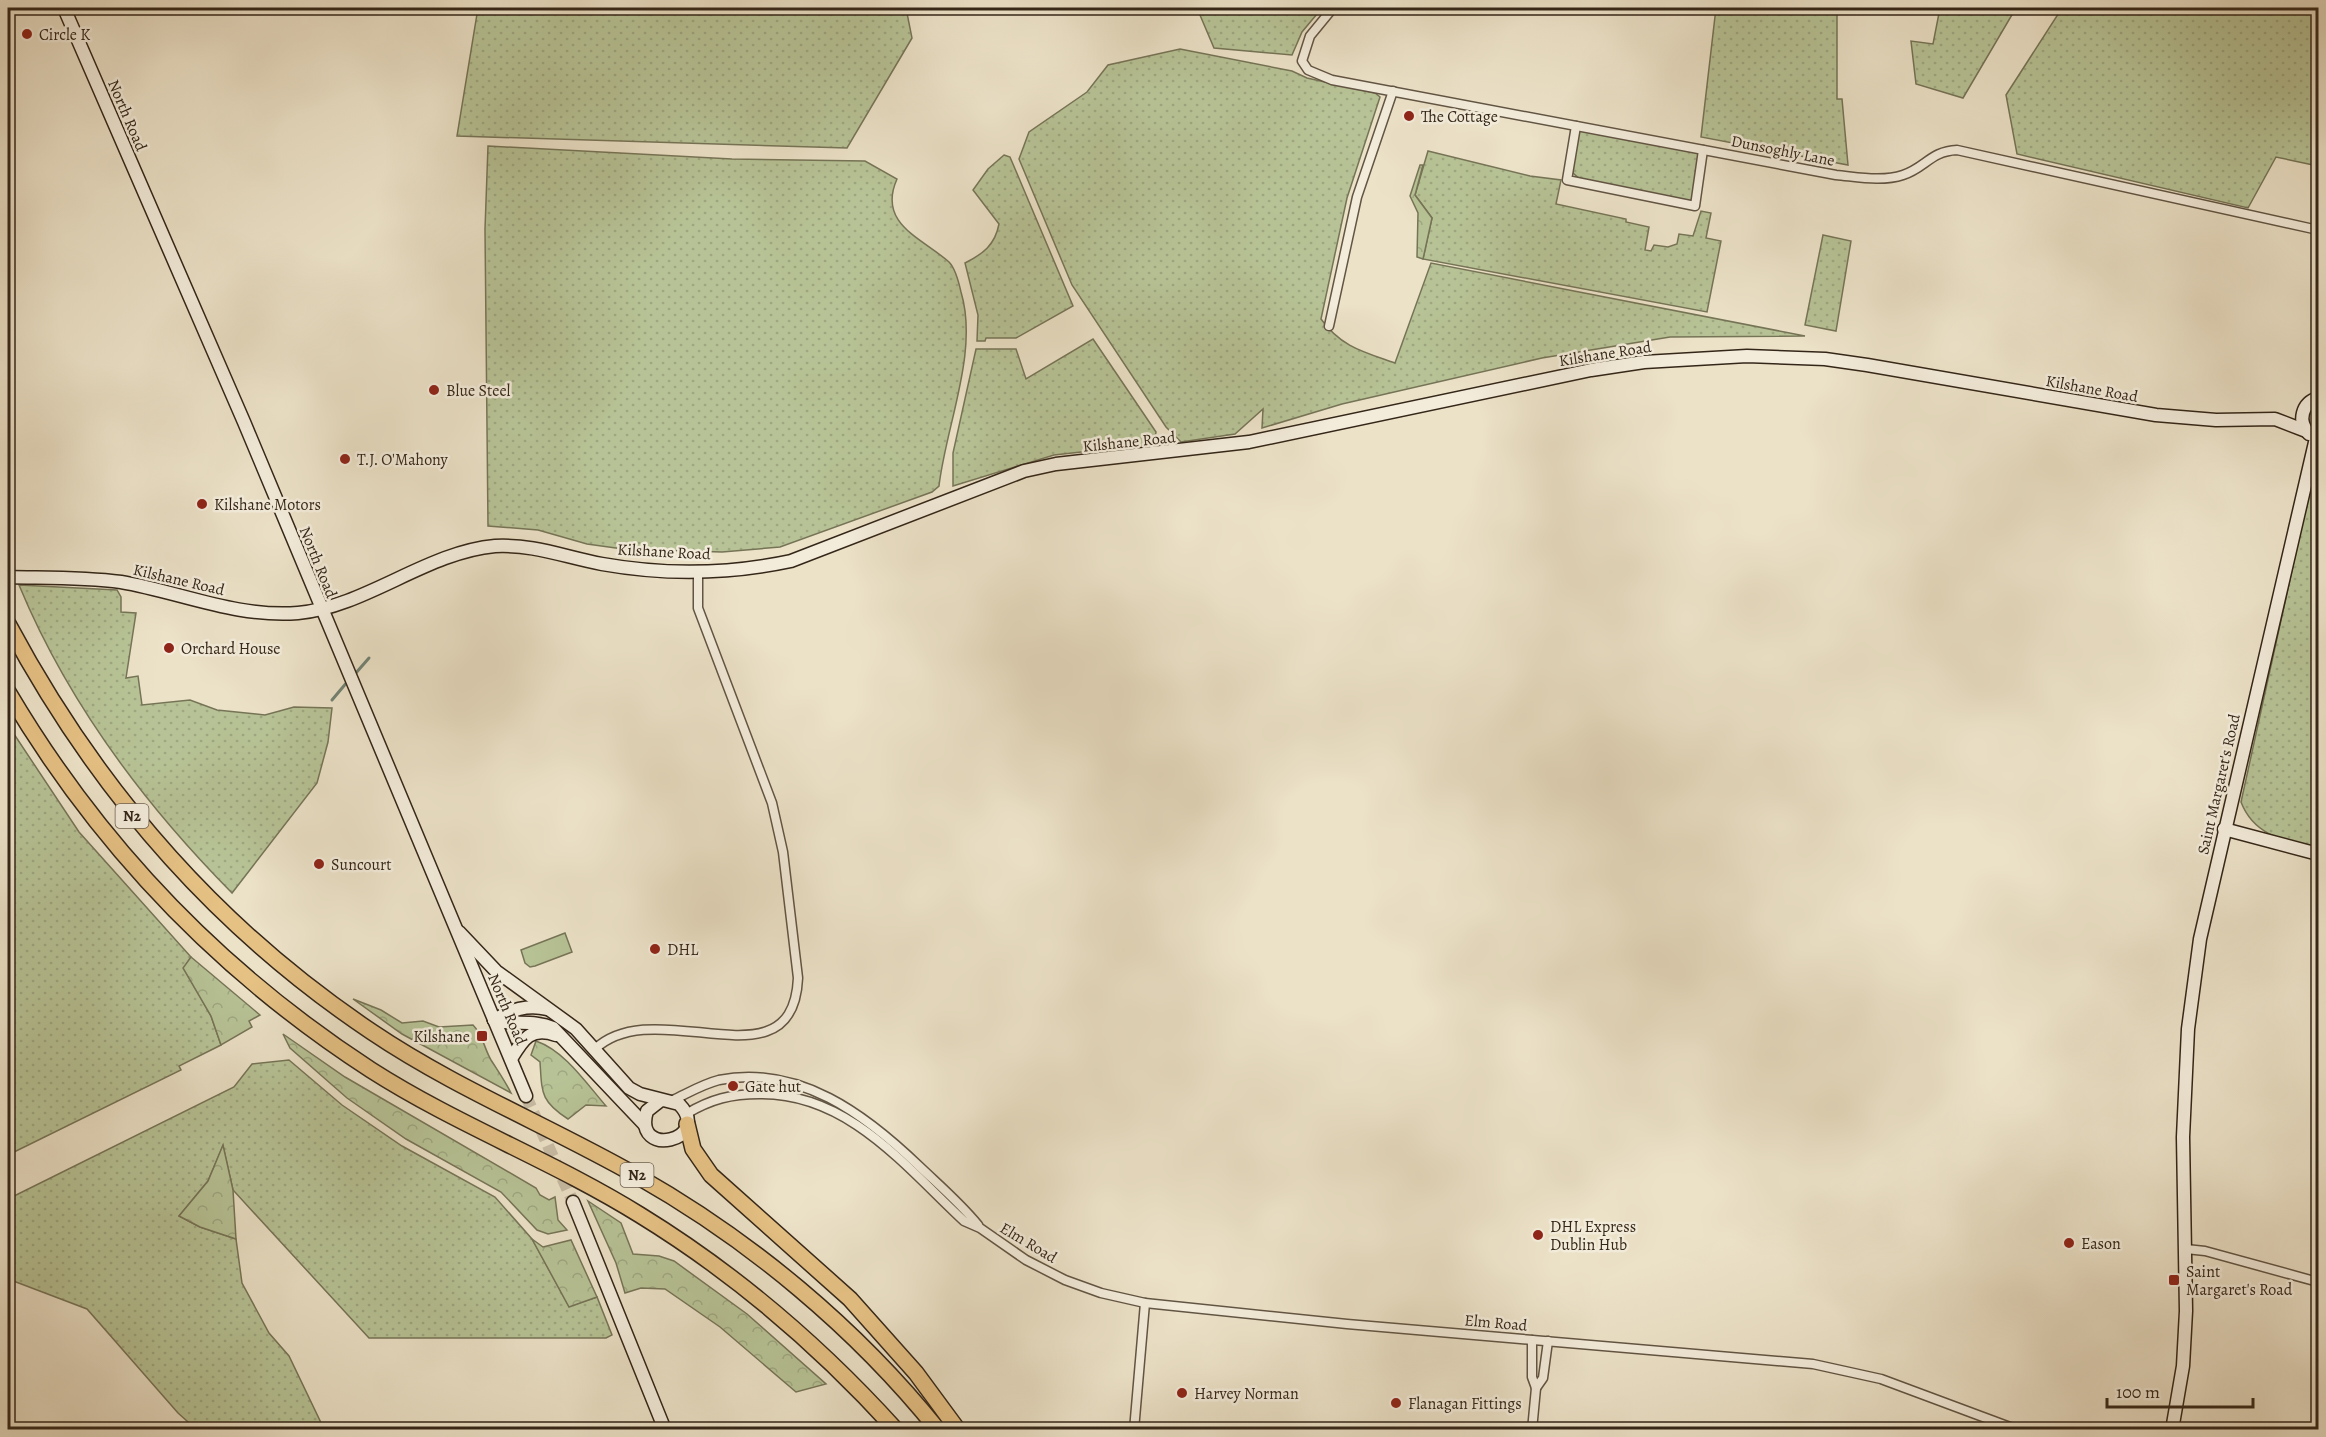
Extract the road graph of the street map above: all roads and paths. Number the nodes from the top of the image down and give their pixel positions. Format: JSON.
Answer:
{"nodes":[{"id":1,"x":64,"y":8,"type":"edge"},
{"id":2,"x":1333,"y":8,"type":"edge"},
{"id":3,"x":1393,"y":91,"type":"junction"},
{"id":4,"x":1576,"y":126,"type":"junction"},
{"id":5,"x":1703,"y":150,"type":"junction"},
{"id":6,"x":2319,"y":230,"type":"edge"},
{"id":7,"x":1329,"y":326,"type":"dead end"},
{"id":8,"x":2319,"y":398,"type":"edge"},
{"id":9,"x":2304,"y":408,"type":"junction"},
{"id":10,"x":2275,"y":419,"type":"junction"},
{"id":11,"x":2314,"y":435,"type":"edge"},
{"id":12,"x":698,"y":570,"type":"junction"},
{"id":13,"x":8,"y":577,"type":"edge"},
{"id":14,"x":320,"y":608,"type":"junction"},
{"id":15,"x":8,"y":624,"type":"edge"},
{"id":16,"x":8,"y":692,"type":"edge"},
{"id":17,"x":2224,"y":829,"type":"junction"},
{"id":18,"x":2319,"y":854,"type":"edge"},
{"id":19,"x":456,"y":929,"type":"junction"},
{"id":20,"x":548,"y":1009,"type":"junction"},
{"id":21,"x":494,"y":1020,"type":"junction"},
{"id":22,"x":563,"y":1037,"type":"junction"},
{"id":23,"x":595,"y":1049,"type":"junction"},
{"id":24,"x":511,"y":1059,"type":"junction"},
{"id":25,"x":526,"y":1096,"type":"tunnel mouth"},
{"id":26,"x":667,"y":1100,"type":"junction"},
{"id":27,"x":686,"y":1119,"type":"junction"},
{"id":28,"x":645,"y":1125,"type":"junction"},
{"id":29,"x":573,"y":1202,"type":"tunnel mouth"},
{"id":30,"x":980,"y":1228,"type":"junction"},
{"id":31,"x":2186,"y":1250,"type":"junction"},
{"id":32,"x":2319,"y":1282,"type":"edge"},
{"id":33,"x":1145,"y":1303,"type":"junction"},
{"id":34,"x":1532,"y":1340,"type":"junction"},
{"id":35,"x":1548,"y":1341,"type":"junction"},
{"id":36,"x":1536,"y":1388,"type":"junction"},
{"id":37,"x":665,"y":1430,"type":"edge"},
{"id":38,"x":896,"y":1430,"type":"edge"},
{"id":39,"x":938,"y":1430,"type":"edge"},
{"id":40,"x":958,"y":1430,"type":"edge"},
{"id":41,"x":1134,"y":1430,"type":"edge"},
{"id":42,"x":1532,"y":1430,"type":"edge"},
{"id":43,"x":2018,"y":1430,"type":"edge"},
{"id":44,"x":2172,"y":1430,"type":"edge"}],
"edges":[{"from":1,"to":14,"type":"main road","name":"North Road"},
{"from":2,"to":3,"type":"street","name":"Dunsoghly Lane"},
{"from":3,"to":4,"type":"street","name":"Dunsoghly Lane"},
{"from":3,"to":7,"type":"street"},
{"from":4,"to":5,"type":"street","name":"Dunsoghly Lane"},
{"from":4,"to":5,"type":"street"},
{"from":5,"to":6,"type":"street","name":"Dunsoghly Lane"},
{"from":8,"to":9,"type":"main road","name":"Kilshane Road"},
{"from":9,"to":10,"type":"main road","name":"Kilshane Road"},
{"from":9,"to":11,"type":"main road","name":"Saint Margaret's Road"},
{"from":10,"to":11,"type":"main road","name":"Kilshane Road"},
{"from":10,"to":12,"type":"main road","name":"Kilshane Road"},
{"from":11,"to":17,"type":"main road","name":"Saint Margaret's Road"},
{"from":12,"to":14,"type":"main road","name":"Kilshane Road"},
{"from":12,"to":23,"type":"street"},
{"from":13,"to":14,"type":"main road","name":"Kilshane Road"},
{"from":14,"to":19,"type":"main road","name":"North Road"},
{"from":15,"to":39,"type":"highway","number":"N2"},
{"from":16,"to":38,"type":"highway","number":"N2"},
{"from":17,"to":18,"type":"main road"},
{"from":17,"to":31,"type":"main road","name":"Saint Margaret's Road"},
{"from":19,"to":20,"type":"main road"},
{"from":19,"to":21,"type":"main road","name":"North Road"},
{"from":20,"to":21,"type":"main road"},
{"from":20,"to":23,"type":"main road"},
{"from":21,"to":22,"type":"main road"},
{"from":21,"to":24,"type":"main road","name":"North Road"},
{"from":22,"to":24,"type":"main road"},
{"from":22,"to":28,"type":"main road"},
{"from":23,"to":26,"type":"main road"},
{"from":24,"to":25,"type":"main road","name":"North Road"},
{"from":26,"to":27,"type":"main road"},
{"from":26,"to":28,"type":"main road"},
{"from":26,"to":30,"type":"street","name":"Elm Road"},
{"from":27,"to":28,"type":"main road"},
{"from":27,"to":30,"type":"street","name":"Elm Road"},
{"from":27,"to":40,"type":"highway"},
{"from":29,"to":37,"type":"main road"},
{"from":30,"to":33,"type":"street","name":"Elm Road"},
{"from":31,"to":32,"type":"street"},
{"from":31,"to":44,"type":"main road","name":"Saint Margaret's Road"},
{"from":33,"to":34,"type":"street","name":"Elm Road"},
{"from":33,"to":41,"type":"street"},
{"from":34,"to":35,"type":"street","name":"Elm Road"},
{"from":34,"to":36,"type":"street"},
{"from":35,"to":36,"type":"street"},
{"from":35,"to":43,"type":"street","name":"Elm Road"},
{"from":36,"to":42,"type":"street"}]}
